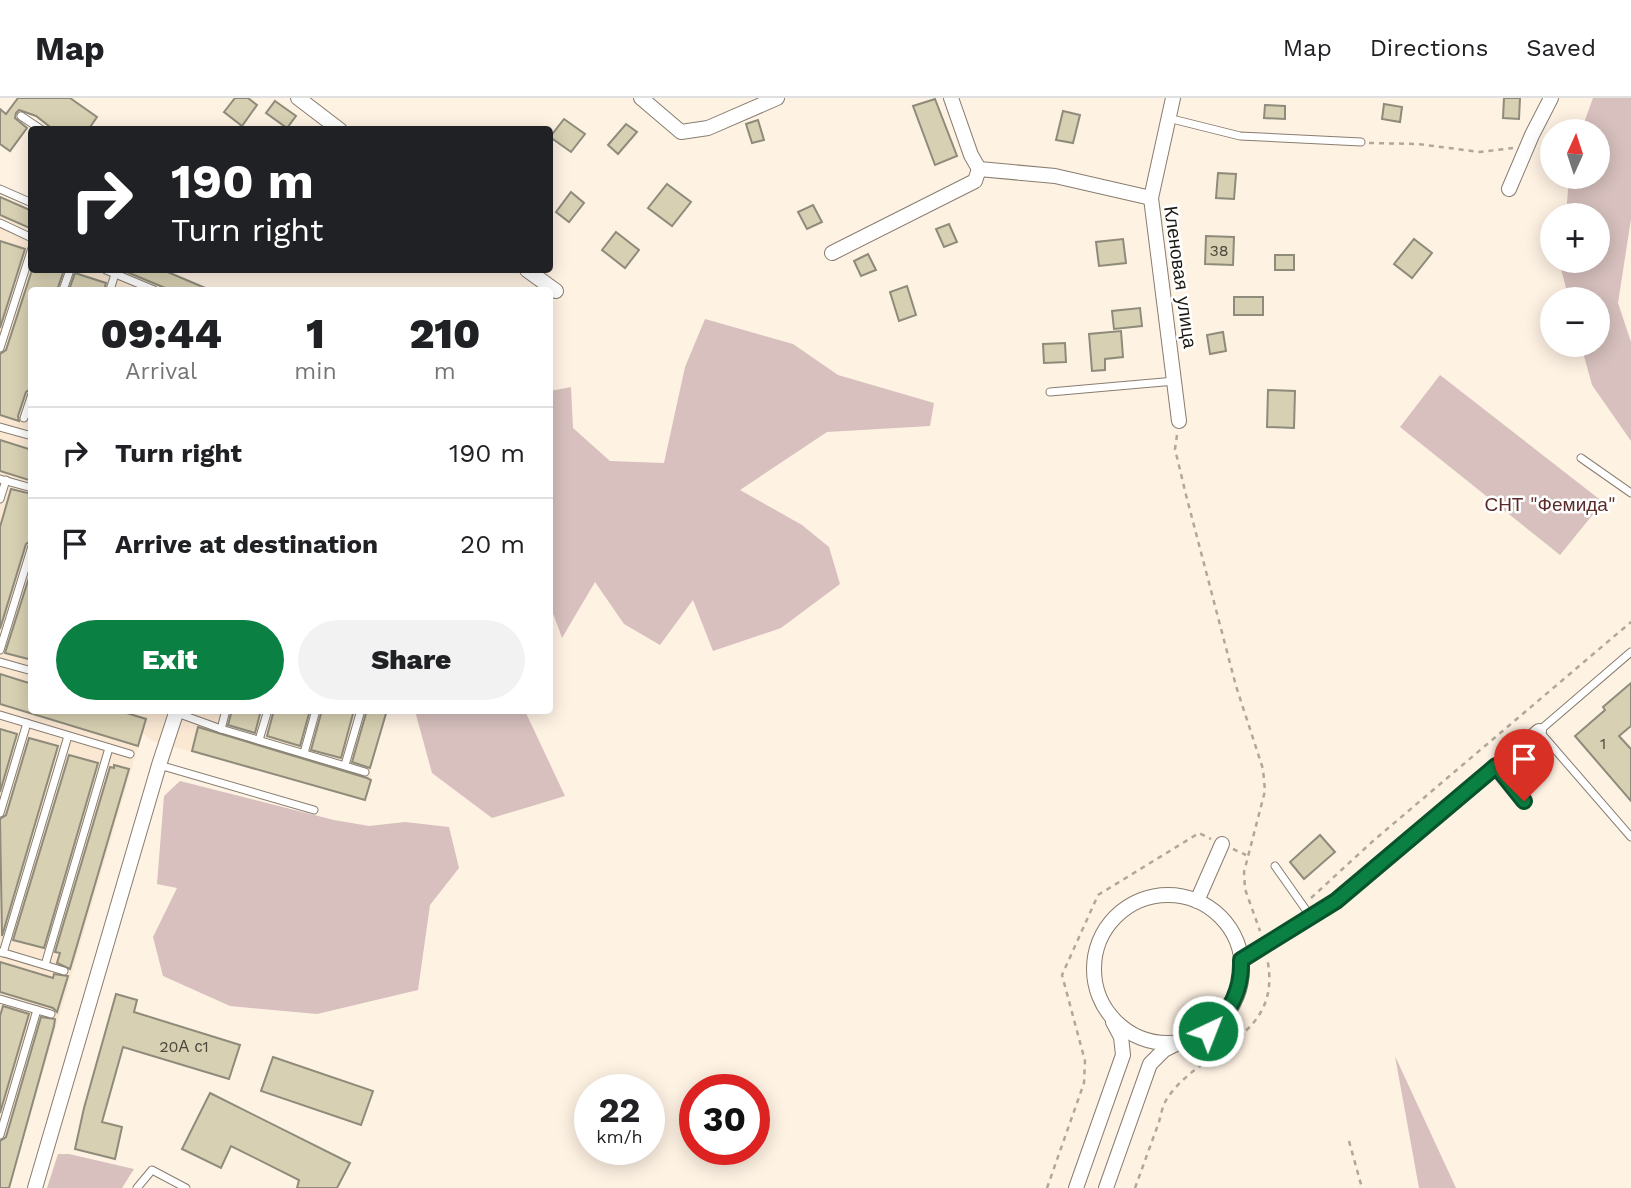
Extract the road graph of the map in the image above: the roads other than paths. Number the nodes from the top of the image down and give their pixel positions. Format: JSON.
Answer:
{"nodes":[{"id":1,"x":298,"y":98,"type":"edge"},
{"id":2,"x":641,"y":98,"type":"edge"},
{"id":3,"x":777,"y":98,"type":"edge"},
{"id":4,"x":951,"y":98,"type":"edge"},
{"id":5,"x":1173,"y":98,"type":"edge"},
{"id":6,"x":1551,"y":98,"type":"edge"},
{"id":7,"x":21,"y":116,"type":"dead end"},
{"id":8,"x":1168,"y":118,"type":"junction"},
{"id":9,"x":36,"y":126,"type":"edge"},
{"id":10,"x":335,"y":126,"type":"edge"},
{"id":11,"x":1361,"y":142,"type":"road end"},
{"id":12,"x":979,"y":169,"type":"junction"},
{"id":13,"x":0,"y":189,"type":"edge"},
{"id":14,"x":1509,"y":189,"type":"dead end"},
{"id":15,"x":1151,"y":198,"type":"junction"},
{"id":16,"x":28,"y":201,"type":"edge"},
{"id":17,"x":0,"y":223,"type":"edge"},
{"id":18,"x":28,"y":236,"type":"edge"},
{"id":19,"x":832,"y":253,"type":"dead end"},
{"id":20,"x":28,"y":260,"type":"edge"},
{"id":21,"x":531,"y":273,"type":"edge"},
{"id":22,"x":115,"y":274,"type":"joint"},
{"id":23,"x":111,"y":287,"type":"edge"},
{"id":24,"x":147,"y":287,"type":"edge"},
{"id":25,"x":550,"y":287,"type":"edge"},
{"id":26,"x":553,"y":289,"type":"edge"},
{"id":27,"x":556,"y":291,"type":"dead end"},
{"id":28,"x":0,"y":348,"type":"edge"},
{"id":29,"x":1175,"y":381,"type":"junction"},
{"id":30,"x":1050,"y":391,"type":"dead end"},
{"id":31,"x":28,"y":406,"type":"edge"},
{"id":32,"x":24,"y":418,"type":"dead end"},
{"id":33,"x":1179,"y":421,"type":"road end"},
{"id":34,"x":0,"y":427,"type":"edge"},
{"id":35,"x":28,"y":435,"type":"edge"},
{"id":36,"x":1581,"y":458,"type":"dead end"},
{"id":37,"x":3,"y":480,"type":"edge"},
{"id":38,"x":28,"y":487,"type":"edge"},
{"id":39,"x":1631,"y":494,"type":"edge"},
{"id":40,"x":0,"y":499,"type":"edge"},
{"id":41,"x":28,"y":559,"type":"edge"},
{"id":42,"x":0,"y":649,"type":"edge"},
{"id":43,"x":1631,"y":652,"type":"edge"},
{"id":44,"x":0,"y":662,"type":"edge"},
{"id":45,"x":28,"y":670,"type":"edge"},
{"id":46,"x":176,"y":714,"type":"edge"},
{"id":47,"x":182,"y":714,"type":"edge"},
{"id":48,"x":225,"y":714,"type":"edge"},
{"id":49,"x":267,"y":714,"type":"edge"},
{"id":50,"x":315,"y":714,"type":"edge"},
{"id":51,"x":360,"y":714,"type":"edge"},
{"id":52,"x":0,"y":715,"type":"edge"},
{"id":53,"x":27,"y":723,"type":"junction"},
{"id":54,"x":221,"y":729,"type":"junction"},
{"id":55,"x":1539,"y":731,"type":"junction"},
{"id":56,"x":68,"y":736,"type":"junction"},
{"id":57,"x":260,"y":740,"type":"junction"},
{"id":58,"x":109,"y":748,"type":"junction"},
{"id":59,"x":304,"y":753,"type":"junction"},
{"id":60,"x":130,"y":754,"type":"dead end"},
{"id":61,"x":159,"y":765,"type":"junction"},
{"id":62,"x":345,"y":765,"type":"junction"},
{"id":63,"x":1496,"y":766,"type":"junction"},
{"id":64,"x":365,"y":772,"type":"dead end"},
{"id":65,"x":1524,"y":801,"type":"dead end"},
{"id":66,"x":314,"y":810,"type":"dead end"},
{"id":67,"x":0,"y":813,"type":"edge"},
{"id":68,"x":1631,"y":837,"type":"edge"},
{"id":69,"x":1222,"y":844,"type":"road end"},
{"id":70,"x":1275,"y":866,"type":"dead end"},
{"id":71,"x":1197,"y":901,"type":"junction"},
{"id":72,"x":1312,"y":917,"type":"junction"},
{"id":73,"x":2,"y":952,"type":"edge"},
{"id":74,"x":1241,"y":960,"type":"junction"},
{"id":75,"x":44,"y":965,"type":"junction"},
{"id":76,"x":64,"y":971,"type":"dead end"},
{"id":77,"x":0,"y":999,"type":"edge"},
{"id":78,"x":37,"y":1010,"type":"junction"},
{"id":79,"x":51,"y":1014,"type":"dead end"},
{"id":80,"x":1110,"y":1014,"type":"junction"},
{"id":81,"x":1183,"y":1041,"type":"junction"},
{"id":82,"x":0,"y":1135,"type":"edge"},
{"id":83,"x":36,"y":1188,"type":"edge"},
{"id":84,"x":137,"y":1188,"type":"edge"},
{"id":85,"x":186,"y":1188,"type":"edge"},
{"id":86,"x":1076,"y":1188,"type":"edge"},
{"id":87,"x":1106,"y":1188,"type":"edge"}],
"edges":[{"from":1,"to":10,"type":"street"},
{"from":2,"to":3,"type":"street"},
{"from":4,"to":12,"type":"street"},
{"from":5,"to":8,"type":"street","name":"Кленовая улица"},
{"from":6,"to":14,"type":"street"},
{"from":7,"to":9,"type":"lane"},
{"from":8,"to":11,"type":"lane"},
{"from":8,"to":15,"type":"street","name":"Кленовая улица"},
{"from":12,"to":15,"type":"street"},
{"from":12,"to":19,"type":"street"},
{"from":13,"to":16,"type":"lane"},
{"from":15,"to":29,"type":"street","name":"Кленовая улица"},
{"from":17,"to":18,"type":"lane"},
{"from":20,"to":28,"type":"lane"},
{"from":21,"to":25,"type":"street"},
{"from":22,"to":23,"type":"lane"},
{"from":22,"to":24,"type":"lane"},
{"from":26,"to":27,"type":"street"},
{"from":29,"to":30,"type":"lane"},
{"from":29,"to":33,"type":"street","name":"Кленовая улица"},
{"from":31,"to":32,"type":"lane"},
{"from":34,"to":35,"type":"lane"},
{"from":36,"to":39,"type":"lane"},
{"from":37,"to":38,"type":"lane"},
{"from":37,"to":40,"type":"lane"},
{"from":41,"to":42,"type":"lane"},
{"from":43,"to":55,"type":"lane"},
{"from":44,"to":45,"type":"lane"},
{"from":46,"to":61,"type":"street"},
{"from":47,"to":54,"type":"lane"},
{"from":48,"to":54,"type":"lane"},
{"from":49,"to":57,"type":"lane"},
{"from":50,"to":59,"type":"lane"},
{"from":51,"to":62,"type":"lane"},
{"from":52,"to":53,"type":"lane"},
{"from":53,"to":56,"type":"lane"},
{"from":53,"to":67,"type":"lane"},
{"from":54,"to":57,"type":"lane"},
{"from":55,"to":63,"type":"street"},
{"from":55,"to":68,"type":"lane"},
{"from":56,"to":58,"type":"lane"},
{"from":56,"to":73,"type":"lane"},
{"from":57,"to":59,"type":"lane"},
{"from":58,"to":60,"type":"lane"},
{"from":58,"to":75,"type":"lane"},
{"from":59,"to":62,"type":"lane"},
{"from":61,"to":66,"type":"lane"},
{"from":61,"to":83,"type":"street"},
{"from":62,"to":64,"type":"lane"},
{"from":63,"to":65,"type":"lane"},
{"from":63,"to":72,"type":"street"},
{"from":69,"to":71,"type":"street"},
{"from":70,"to":72,"type":"lane"},
{"from":71,"to":74,"type":"street"},
{"from":71,"to":80,"type":"street"},
{"from":72,"to":74,"type":"street"},
{"from":73,"to":75,"type":"lane"},
{"from":74,"to":81,"type":"street"},
{"from":75,"to":76,"type":"lane"},
{"from":77,"to":78,"type":"lane"},
{"from":78,"to":79,"type":"lane"},
{"from":78,"to":82,"type":"lane"},
{"from":80,"to":81,"type":"street"},
{"from":80,"to":86,"type":"street"},
{"from":81,"to":87,"type":"street"},
{"from":84,"to":85,"type":"lane"}]}
